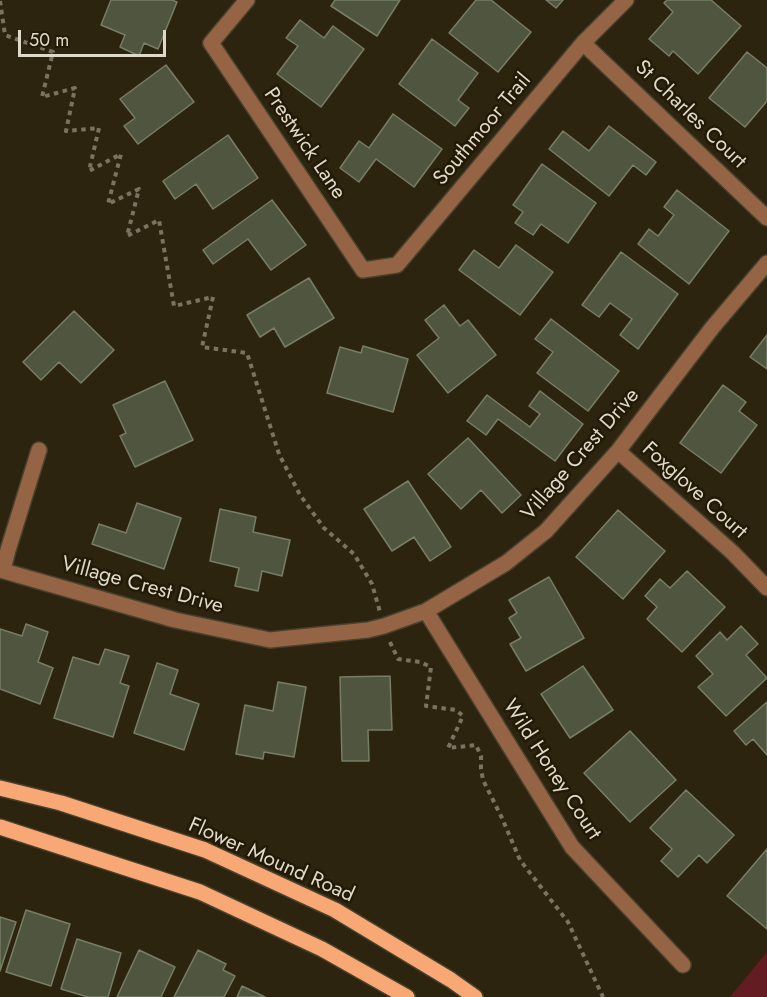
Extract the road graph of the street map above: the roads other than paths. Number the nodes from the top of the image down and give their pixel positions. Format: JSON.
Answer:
{"nodes":[{"id":1,"x":247,"y":0,"type":"edge"},
{"id":2,"x":626,"y":0,"type":"edge"},
{"id":3,"x":583,"y":43,"type":"junction"},
{"id":4,"x":767,"y":218,"type":"edge"},
{"id":5,"x":767,"y":263,"type":"edge"},
{"id":6,"x":363,"y":270,"type":"joint"},
{"id":7,"x":39,"y":450,"type":"dead end"},
{"id":8,"x":618,"y":451,"type":"junction"},
{"id":9,"x":2,"y":570,"type":"edge"},
{"id":10,"x":767,"y":588,"type":"edge"},
{"id":11,"x":426,"y":611,"type":"junction"},
{"id":12,"x":0,"y":788,"type":"edge"},
{"id":13,"x":0,"y":827,"type":"edge"},
{"id":14,"x":683,"y":964,"type":"dead end"},
{"id":15,"x":407,"y":997,"type":"edge"},
{"id":16,"x":475,"y":997,"type":"edge"}],
"edges":[{"from":1,"to":6,"type":"street","name":"Prestwick Lane"},
{"from":2,"to":3,"type":"street","name":"Southmoor Trail"},
{"from":3,"to":4,"type":"street","name":"St Charles Court"},
{"from":3,"to":6,"type":"street","name":"Southmoor Trail"},
{"from":5,"to":8,"type":"street","name":"Village Crest Drive"},
{"from":7,"to":9,"type":"street"},
{"from":8,"to":10,"type":"street","name":"Foxglove Court"},
{"from":8,"to":11,"type":"street","name":"Village Crest Drive"},
{"from":9,"to":11,"type":"street","name":"Village Crest Drive"},
{"from":11,"to":14,"type":"street","name":"Wild Honey Court"},
{"from":12,"to":16,"type":"main road","name":"Flower Mound Road"},
{"from":13,"to":15,"type":"main road"}]}
